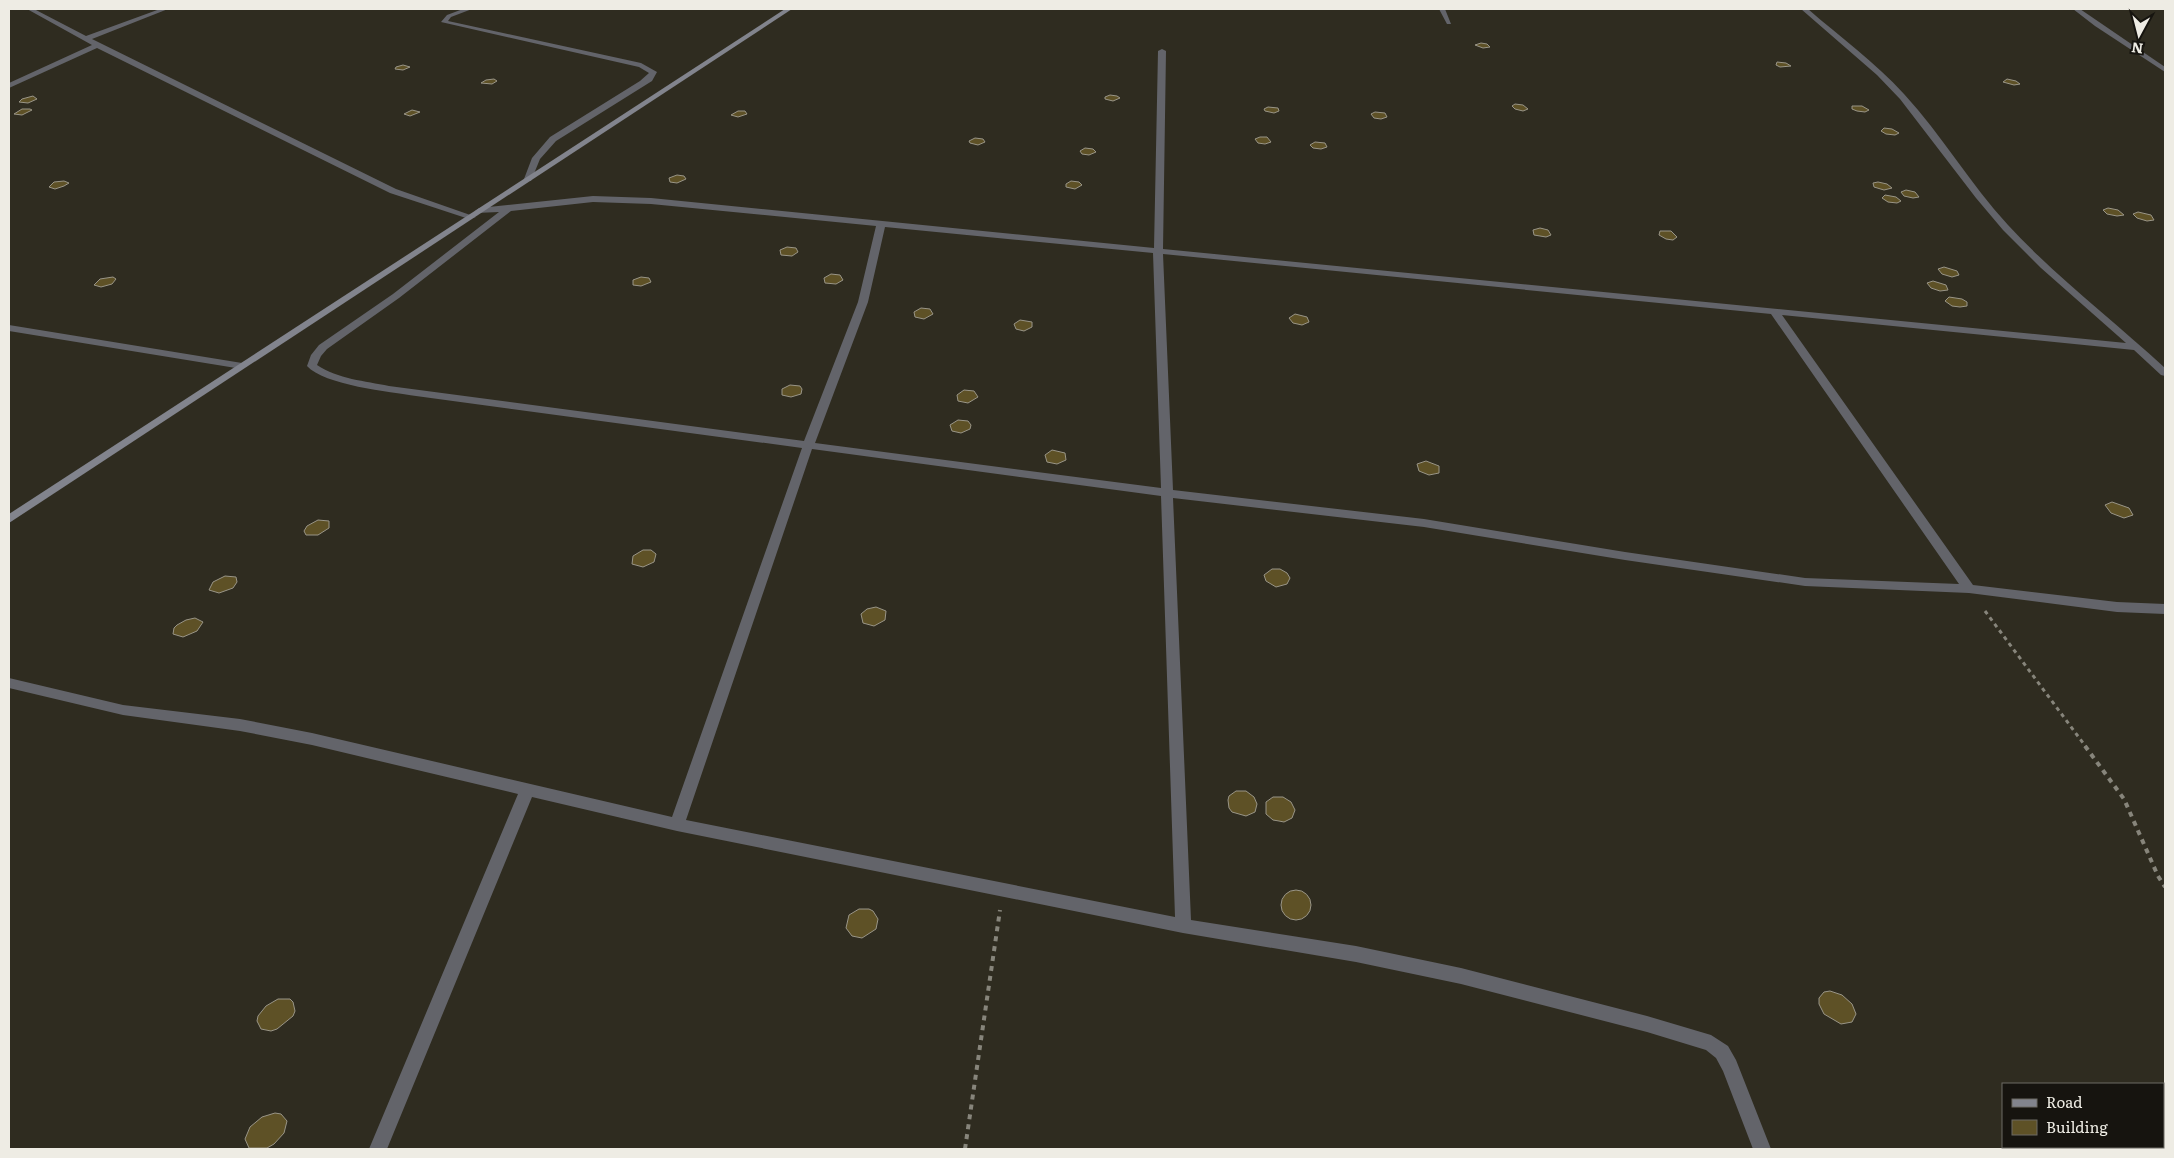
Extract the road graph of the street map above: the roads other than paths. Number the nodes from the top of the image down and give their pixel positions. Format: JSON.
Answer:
{"nodes":[{"id":1,"x":30,"y":9,"type":"edge"},
{"id":2,"x":165,"y":9,"type":"edge"},
{"id":3,"x":469,"y":9,"type":"edge"},
{"id":4,"x":789,"y":9,"type":"edge"},
{"id":5,"x":1442,"y":9,"type":"edge"},
{"id":6,"x":1804,"y":9,"type":"edge"},
{"id":7,"x":2076,"y":9,"type":"edge"},
{"id":8,"x":1449,"y":23,"type":"dead end"},
{"id":9,"x":86,"y":38,"type":"junction"},
{"id":10,"x":98,"y":45,"type":"junction"},
{"id":11,"x":1162,"y":51,"type":"dead end"},
{"id":12,"x":2165,"y":70,"type":"edge"},
{"id":13,"x":9,"y":86,"type":"edge"},
{"id":14,"x":528,"y":179,"type":"junction"},
{"id":15,"x":508,"y":210,"type":"junction"},
{"id":16,"x":475,"y":214,"type":"junction"},
{"id":17,"x":881,"y":223,"type":"junction"},
{"id":18,"x":1158,"y":252,"type":"junction"},
{"id":19,"x":1774,"y":311,"type":"junction"},
{"id":20,"x":9,"y":328,"type":"edge"},
{"id":21,"x":2134,"y":347,"type":"junction"},
{"id":22,"x":2154,"y":362,"type":"junction"},
{"id":23,"x":2165,"y":363,"type":"edge"},
{"id":24,"x":242,"y":366,"type":"junction"},
{"id":25,"x":2165,"y":373,"type":"edge"},
{"id":26,"x":808,"y":446,"type":"junction"},
{"id":27,"x":1167,"y":493,"type":"junction"},
{"id":28,"x":9,"y":519,"type":"edge"},
{"id":29,"x":1969,"y":588,"type":"junction"},
{"id":30,"x":2165,"y":609,"type":"edge"},
{"id":31,"x":9,"y":683,"type":"edge"},
{"id":32,"x":526,"y":790,"type":"junction"},
{"id":33,"x":677,"y":825,"type":"junction"},
{"id":34,"x":1184,"y":926,"type":"junction"},
{"id":35,"x":378,"y":1149,"type":"edge"},
{"id":36,"x":1762,"y":1149,"type":"edge"}],
"edges":[{"from":1,"to":9,"type":"street"},
{"from":2,"to":9,"type":"street"},
{"from":3,"to":14,"type":"street"},
{"from":4,"to":14,"type":"street"},
{"from":5,"to":8,"type":"street"},
{"from":6,"to":21,"type":"street"},
{"from":7,"to":12,"type":"street"},
{"from":9,"to":10,"type":"street"},
{"from":10,"to":13,"type":"street"},
{"from":10,"to":16,"type":"street"},
{"from":11,"to":18,"type":"street"},
{"from":14,"to":16,"type":"street"},
{"from":15,"to":16,"type":"street"},
{"from":15,"to":17,"type":"street"},
{"from":15,"to":26,"type":"street"},
{"from":16,"to":24,"type":"street"},
{"from":17,"to":18,"type":"street"},
{"from":17,"to":26,"type":"street"},
{"from":18,"to":19,"type":"street"},
{"from":18,"to":27,"type":"street"},
{"from":19,"to":21,"type":"street"},
{"from":19,"to":29,"type":"street"},
{"from":20,"to":24,"type":"street"},
{"from":21,"to":22,"type":"street"},
{"from":22,"to":23,"type":"street"},
{"from":22,"to":25,"type":"street"},
{"from":24,"to":28,"type":"street"},
{"from":26,"to":27,"type":"street"},
{"from":26,"to":33,"type":"street"},
{"from":27,"to":29,"type":"street"},
{"from":27,"to":34,"type":"street"},
{"from":29,"to":30,"type":"street"},
{"from":31,"to":32,"type":"street"},
{"from":32,"to":33,"type":"street"},
{"from":32,"to":35,"type":"street"},
{"from":33,"to":34,"type":"street"},
{"from":34,"to":36,"type":"street"}]}
